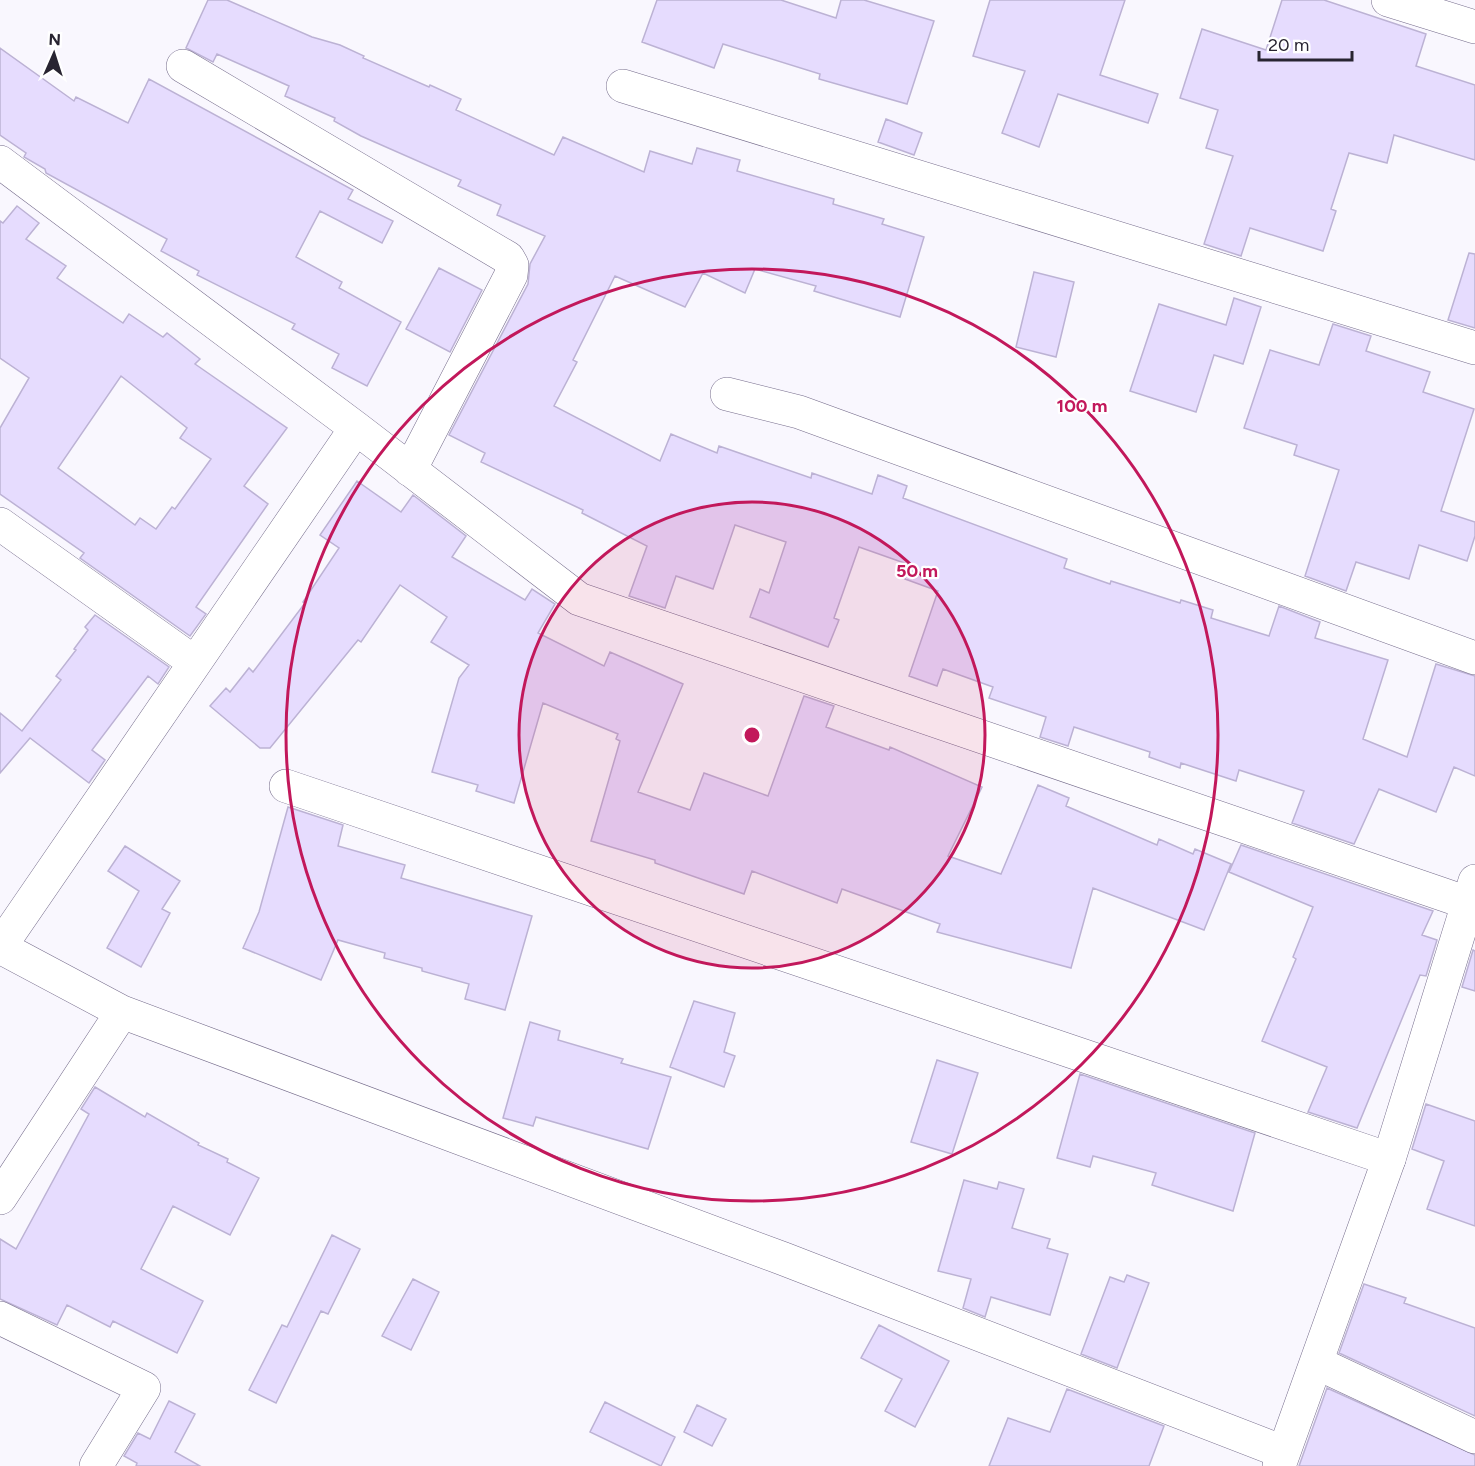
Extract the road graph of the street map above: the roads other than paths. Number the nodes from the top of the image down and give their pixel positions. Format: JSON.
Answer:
{"nodes":[{"id":1,"x":1388,"y":0,"type":"edge"},
{"id":2,"x":1475,"y":27,"type":"edge"},
{"id":3,"x":183,"y":66,"type":"dead end"},
{"id":4,"x":623,"y":86,"type":"dead end"},
{"id":5,"x":0,"y":162,"type":"edge"},
{"id":6,"x":1475,"y":348,"type":"edge"},
{"id":7,"x":727,"y":394,"type":"dead end"},
{"id":8,"x":356,"y":428,"type":"junction"},
{"id":9,"x":410,"y":470,"type":"junction"},
{"id":10,"x":0,"y":524,"type":"edge"},
{"id":11,"x":1475,"y":658,"type":"edge"},
{"id":12,"x":194,"y":662,"type":"junction"},
{"id":13,"x":286,"y":786,"type":"dead end"},
{"id":14,"x":1472,"y":892,"type":"edge"},
{"id":15,"x":0,"y":947,"type":"edge"},
{"id":16,"x":122,"y":1012,"type":"junction"},
{"id":17,"x":1389,"y":1159,"type":"junction"},
{"id":18,"x":4,"y":1184,"type":"edge"},
{"id":19,"x":0,"y":1318,"type":"edge"},
{"id":20,"x":1317,"y":1363,"type":"junction"},
{"id":21,"x":1475,"y":1437,"type":"edge"},
{"id":22,"x":1281,"y":1459,"type":"edge"},
{"id":23,"x":96,"y":1466,"type":"edge"}],
"edges":[{"from":1,"to":2,"type":"street"},
{"from":3,"to":9,"type":"street"},
{"from":4,"to":6,"type":"street"},
{"from":5,"to":8,"type":"street"},
{"from":7,"to":11,"type":"street"},
{"from":8,"to":9,"type":"street"},
{"from":8,"to":12,"type":"street"},
{"from":9,"to":14,"type":"street"},
{"from":10,"to":12,"type":"street"},
{"from":12,"to":15,"type":"street"},
{"from":13,"to":17,"type":"street"},
{"from":14,"to":17,"type":"street"},
{"from":15,"to":16,"type":"street"},
{"from":16,"to":18,"type":"street"},
{"from":16,"to":22,"type":"street"},
{"from":17,"to":20,"type":"street"},
{"from":19,"to":23,"type":"street"},
{"from":20,"to":21,"type":"street"},
{"from":20,"to":22,"type":"street"}]}
